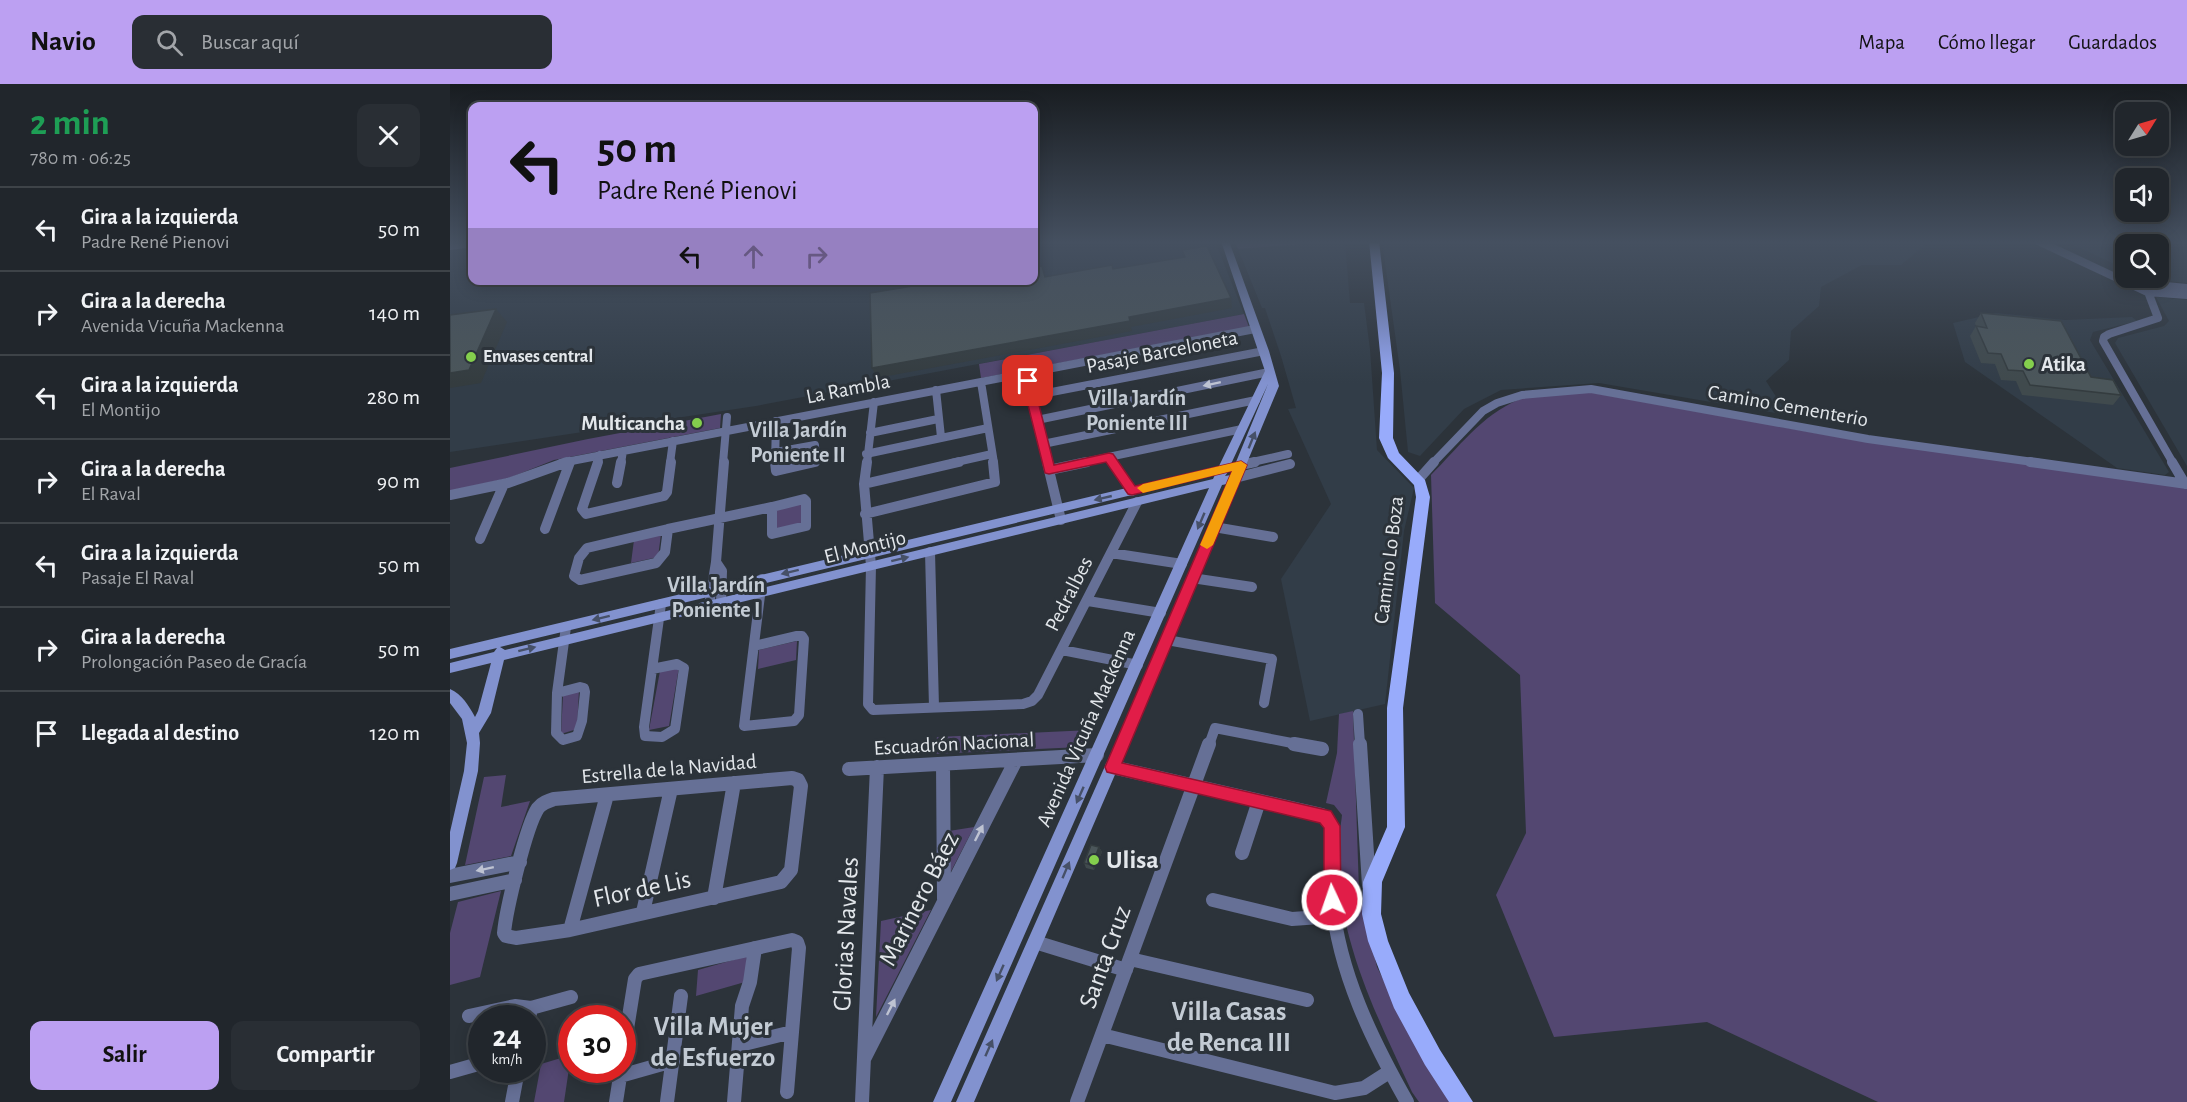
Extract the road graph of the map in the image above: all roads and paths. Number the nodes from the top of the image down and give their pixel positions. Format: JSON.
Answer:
{"nodes":[{"id":1,"x":2146,"y":288,"type":"edge"},
{"id":2,"x":1241,"y":289,"type":"edge"},
{"id":3,"x":1379,"y":289,"type":"edge"},
{"id":4,"x":2148,"y":289,"type":"edge"},
{"id":5,"x":2187,"y":295,"type":"edge"},
{"id":6,"x":1255,"y":329,"type":"junction"},
{"id":7,"x":1264,"y":351,"type":"junction"},
{"id":8,"x":1269,"y":372,"type":"junction"},
{"id":9,"x":1026,"y":373,"type":"junction"},
{"id":10,"x":981,"y":382,"type":"junction"},
{"id":11,"x":936,"y":390,"type":"junction"},
{"id":12,"x":1031,"y":396,"type":"junction"},
{"id":13,"x":1256,"y":400,"type":"junction"},
{"id":14,"x":874,"y":402,"type":"junction"},
{"id":15,"x":727,"y":417,"type":"dead end"},
{"id":16,"x":938,"y":419,"type":"junction"},
{"id":17,"x":1037,"y":420,"type":"junction"},
{"id":18,"x":776,"y":421,"type":"junction"},
{"id":19,"x":988,"y":428,"type":"junction"},
{"id":20,"x":1242,"y":429,"type":"junction"},
{"id":21,"x":726,"y":431,"type":"junction"},
{"id":22,"x":870,"y":433,"type":"junction"},
{"id":23,"x":941,"y":437,"type":"junction"},
{"id":24,"x":673,"y":441,"type":"junction"},
{"id":25,"x":1043,"y":444,"type":"junction"},
{"id":26,"x":623,"y":451,"type":"junction"},
{"id":27,"x":776,"y":452,"type":"junction"},
{"id":28,"x":866,"y":454,"type":"junction"},
{"id":29,"x":992,"y":454,"type":"junction"},
{"id":30,"x":600,"y":455,"type":"junction"},
{"id":31,"x":1109,"y":457,"type":"junction"},
{"id":32,"x":570,"y":461,"type":"junction"},
{"id":33,"x":1224,"y":469,"type":"junction"},
{"id":34,"x":1049,"y":470,"type":"junction"},
{"id":35,"x":1238,"y":472,"type":"junction"},
{"id":36,"x":1418,"y":480,"type":"junction"},
{"id":37,"x":617,"y":483,"type":"dead end"},
{"id":38,"x":1217,"y":483,"type":"junction"},
{"id":39,"x":504,"y":484,"type":"junction"},
{"id":40,"x":864,"y":484,"type":"junction"},
{"id":41,"x":2186,"y":484,"type":"edge"},
{"id":42,"x":450,"y":495,"type":"edge"},
{"id":43,"x":1134,"y":497,"type":"junction"},
{"id":44,"x":772,"y":507,"type":"junction"},
{"id":45,"x":865,"y":514,"type":"junction"},
{"id":46,"x":1060,"y":514,"type":"junction"},
{"id":47,"x":719,"y":519,"type":"junction"},
{"id":48,"x":1214,"y":527,"type":"junction"},
{"id":49,"x":545,"y":529,"type":"dead end"},
{"id":50,"x":668,"y":529,"type":"junction"},
{"id":51,"x":1273,"y":537,"type":"dead end"},
{"id":52,"x":480,"y":539,"type":"dead end"},
{"id":53,"x":930,"y":552,"type":"junction"},
{"id":54,"x":1112,"y":553,"type":"junction"},
{"id":55,"x":869,"y":554,"type":"junction"},
{"id":56,"x":1182,"y":564,"type":"junction"},
{"id":57,"x":871,"y":566,"type":"junction"},
{"id":58,"x":1192,"y":578,"type":"junction"},
{"id":59,"x":762,"y":579,"type":"junction"},
{"id":60,"x":1252,"y":587,"type":"dead end"},
{"id":61,"x":716,"y":590,"type":"junction"},
{"id":62,"x":760,"y":593,"type":"junction"},
{"id":63,"x":1088,"y":601,"type":"junction"},
{"id":64,"x":661,"y":604,"type":"junction"},
{"id":65,"x":715,"y":604,"type":"junction"},
{"id":66,"x":1161,"y":613,"type":"junction"},
{"id":67,"x":659,"y":617,"type":"junction"},
{"id":68,"x":566,"y":627,"type":"junction"},
{"id":69,"x":1150,"y":637,"type":"junction"},
{"id":70,"x":564,"y":640,"type":"junction"},
{"id":71,"x":1167,"y":640,"type":"junction"},
{"id":72,"x":503,"y":642,"type":"junction"},
{"id":73,"x":754,"y":646,"type":"junction"},
{"id":74,"x":1062,"y":650,"type":"junction"},
{"id":75,"x":450,"y":654,"type":"edge"},
{"id":76,"x":498,"y":656,"type":"junction"},
{"id":77,"x":1138,"y":665,"type":"junction"},
{"id":78,"x":450,"y":668,"type":"edge"},
{"id":79,"x":652,"y":669,"type":"junction"},
{"id":80,"x":557,"y":693,"type":"dead end"},
{"id":81,"x":450,"y":695,"type":"edge"},
{"id":82,"x":1264,"y":703,"type":"dead end"},
{"id":83,"x":934,"y":707,"type":"junction"},
{"id":84,"x":1358,"y":714,"type":"dead end"},
{"id":85,"x":1115,"y":718,"type":"junction"},
{"id":86,"x":1132,"y":721,"type":"junction"},
{"id":87,"x":473,"y":731,"type":"junction"},
{"id":88,"x":1323,"y":749,"type":"dead end"},
{"id":89,"x":1097,"y":755,"type":"junction"},
{"id":90,"x":1016,"y":760,"type":"junction"},
{"id":91,"x":943,"y":764,"type":"junction"},
{"id":92,"x":877,"y":767,"type":"junction"},
{"id":93,"x":1112,"y":767,"type":"junction"},
{"id":94,"x":849,"y":769,"type":"dead end"},
{"id":95,"x":734,"y":783,"type":"junction"},
{"id":96,"x":1194,"y":786,"type":"junction"},
{"id":97,"x":671,"y":789,"type":"junction"},
{"id":98,"x":606,"y":795,"type":"junction"},
{"id":99,"x":1258,"y":801,"type":"junction"},
{"id":100,"x":454,"y":829,"type":"edge"},
{"id":101,"x":1060,"y":840,"type":"junction"},
{"id":102,"x":1077,"y":844,"type":"junction"},
{"id":103,"x":1242,"y":853,"type":"dead end"},
{"id":104,"x":520,"y":862,"type":"junction"},
{"id":105,"x":450,"y":863,"type":"edge"},
{"id":106,"x":450,"y":876,"type":"edge"},
{"id":107,"x":515,"y":879,"type":"junction"},
{"id":108,"x":786,"y":879,"type":"joint"},
{"id":109,"x":450,"y":894,"type":"edge"},
{"id":110,"x":1371,"y":894,"type":"junction"},
{"id":111,"x":714,"y":898,"type":"junction"},
{"id":112,"x":1213,"y":900,"type":"dead end"},
{"id":113,"x":944,"y":902,"type":"junction"},
{"id":114,"x":643,"y":912,"type":"junction"},
{"id":115,"x":1334,"y":916,"type":"junction"},
{"id":116,"x":570,"y":930,"type":"junction"},
{"id":117,"x":1035,"y":942,"type":"junction"},
{"id":118,"x":755,"y":948,"type":"junction"},
{"id":119,"x":1128,"y":964,"type":"junction"},
{"id":120,"x":681,"y":996,"type":"dead end"},
{"id":121,"x":572,"y":997,"type":"dead end"},
{"id":122,"x":1307,"y":1000,"type":"dead end"},
{"id":123,"x":631,"y":1005,"type":"edge"},
{"id":124,"x":546,"y":1007,"type":"edge"},
{"id":125,"x":792,"y":1032,"type":"junction"},
{"id":126,"x":1102,"y":1035,"type":"junction"},
{"id":127,"x":740,"y":1046,"type":"junction"},
{"id":128,"x":864,"y":1059,"type":"junction"},
{"id":129,"x":673,"y":1061,"type":"junction"},
{"id":130,"x":468,"y":1066,"type":"edge"},
{"id":131,"x":636,"y":1069,"type":"edge"},
{"id":132,"x":450,"y":1072,"type":"edge"},
{"id":133,"x":1389,"y":1072,"type":"junction"},
{"id":134,"x":516,"y":1083,"type":"edge"},
{"id":135,"x":619,"y":1083,"type":"edge"},
{"id":136,"x":787,"y":1092,"type":"dead end"},
{"id":137,"x":512,"y":1102,"type":"edge"},
{"id":138,"x":616,"y":1102,"type":"edge"},
{"id":139,"x":667,"y":1102,"type":"edge"},
{"id":140,"x":734,"y":1102,"type":"edge"},
{"id":141,"x":862,"y":1102,"type":"edge"},
{"id":142,"x":942,"y":1102,"type":"edge"},
{"id":143,"x":965,"y":1102,"type":"edge"},
{"id":144,"x":1077,"y":1102,"type":"edge"},
{"id":145,"x":1407,"y":1102,"type":"edge"},
{"id":146,"x":1462,"y":1102,"type":"edge"}],
"edges":[{"from":1,"to":41,"type":"street"},
{"from":2,"to":6,"type":"street"},
{"from":3,"to":36,"type":"main road","name":"Camino Lo Boza"},
{"from":4,"to":5,"type":"street"},
{"from":6,"to":7,"type":"street"},
{"from":6,"to":9,"type":"street","name":"La Rambla"},
{"from":7,"to":8,"type":"street"},
{"from":7,"to":12,"type":"street","name":"Pasaje Barceloneta"},
{"from":8,"to":13,"type":"street","name":"Avenida Vicuña Mackenna"},
{"from":8,"to":17,"type":"street","one_way":true},
{"from":35,"to":8,"type":"street","name":"Avenida Vicuña Mackenna","one_way":true},
{"from":9,"to":10,"type":"street","name":"La Rambla"},
{"from":9,"to":12,"type":"street"},
{"from":10,"to":11,"type":"street","name":"La Rambla"},
{"from":10,"to":19,"type":"street"},
{"from":11,"to":14,"type":"street","name":"La Rambla"},
{"from":11,"to":16,"type":"street"},
{"from":12,"to":17,"type":"street"},
{"from":13,"to":20,"type":"street","name":"Avenida Vicuña Mackenna"},
{"from":13,"to":25,"type":"street"},
{"from":14,"to":18,"type":"street","name":"La Rambla"},
{"from":14,"to":22,"type":"street"},
{"from":15,"to":21,"type":"street"},
{"from":16,"to":22,"type":"street"},
{"from":16,"to":23,"type":"street"},
{"from":17,"to":25,"type":"street"},
{"from":18,"to":21,"type":"street","name":"La Rambla"},
{"from":18,"to":27,"type":"street"},
{"from":19,"to":23,"type":"street"},
{"from":19,"to":29,"type":"street"},
{"from":20,"to":31,"type":"street"},
{"from":20,"to":33,"type":"street","name":"Avenida Vicuña Mackenna"},
{"from":21,"to":24,"type":"street","name":"La Rambla"},
{"from":21,"to":47,"type":"street"},
{"from":22,"to":28,"type":"street"},
{"from":23,"to":28,"type":"street"},
{"from":24,"to":26,"type":"street","name":"La Rambla"},
{"from":24,"to":30,"type":"street"},
{"from":25,"to":34,"type":"street"},
{"from":26,"to":30,"type":"street","name":"La Rambla"},
{"from":26,"to":37,"type":"street"},
{"from":27,"to":27,"type":"street"},
{"from":28,"to":40,"type":"street"},
{"from":29,"to":40,"type":"street"},
{"from":29,"to":45,"type":"street"},
{"from":30,"to":32,"type":"street","name":"La Rambla"},
{"from":31,"to":34,"type":"street"},
{"from":31,"to":43,"type":"street"},
{"from":32,"to":39,"type":"street","name":"La Rambla"},
{"from":32,"to":49,"type":"street"},
{"from":33,"to":35,"type":"street","name":"El Montijo"},
{"from":33,"to":38,"type":"street","name":"Avenida Vicuña Mackenna"},
{"from":33,"to":43,"type":"street","name":"El Montijo"},
{"from":34,"to":46,"type":"street"},
{"from":35,"to":35,"type":"street","name":"El Montijo"},
{"from":35,"to":38,"type":"street","name":"El Montijo"},
{"from":35,"to":48,"type":"street","name":"Avenida Vicuña Mackenna"},
{"from":36,"to":41,"type":"street","name":"Camino Cementerio"},
{"from":36,"to":110,"type":"main road","name":"Camino Lo Boza"},
{"from":38,"to":43,"type":"street","name":"El Montijo"},
{"from":38,"to":56,"type":"street","name":"Avenida Vicuña Mackenna","one_way":true},
{"from":39,"to":42,"type":"street","name":"La Rambla"},
{"from":39,"to":52,"type":"street"},
{"from":40,"to":45,"type":"street"},
{"from":43,"to":46,"type":"street","name":"El Montijo"},
{"from":43,"to":54,"type":"street","name":"Pedralbes"},
{"from":44,"to":44,"type":"street"},
{"from":44,"to":47,"type":"street"},
{"from":45,"to":55,"type":"street"},
{"from":46,"to":53,"type":"street","name":"El Montijo"},
{"from":46,"to":55,"type":"street","name":"El Montijo"},
{"from":47,"to":50,"type":"street"},
{"from":47,"to":61,"type":"street"},
{"from":48,"to":51,"type":"street"},
{"from":48,"to":58,"type":"street","name":"Avenida Vicuña Mackenna"},
{"from":50,"to":50,"type":"street"},
{"from":57,"to":53,"type":"street","name":"El Montijo","one_way":true},
{"from":53,"to":83,"type":"street"},
{"from":54,"to":56,"type":"street"},
{"from":54,"to":63,"type":"street","name":"Pedralbes"},
{"from":55,"to":57,"type":"street"},
{"from":55,"to":59,"type":"street","name":"El Montijo","one_way":true},
{"from":56,"to":66,"type":"street","name":"Avenida Vicuña Mackenna"},
{"from":57,"to":62,"type":"street","name":"El Montijo"},
{"from":57,"to":83,"type":"street"},
{"from":58,"to":60,"type":"street"},
{"from":58,"to":71,"type":"street","name":"Avenida Vicuña Mackenna"},
{"from":59,"to":61,"type":"street","name":"El Montijo"},
{"from":59,"to":62,"type":"street"},
{"from":61,"to":64,"type":"street","name":"El Montijo"},
{"from":61,"to":65,"type":"street"},
{"from":62,"to":65,"type":"street","name":"El Montijo"},
{"from":62,"to":73,"type":"street"},
{"from":63,"to":66,"type":"street"},
{"from":63,"to":74,"type":"street","name":"Pedralbes"},
{"from":64,"to":67,"type":"street"},
{"from":64,"to":68,"type":"street","name":"El Montijo","one_way":true},
{"from":65,"to":67,"type":"street","name":"El Montijo"},
{"from":66,"to":69,"type":"street","name":"Avenida Vicuña Mackenna"},
{"from":67,"to":70,"type":"street","name":"El Montijo"},
{"from":67,"to":79,"type":"street"},
{"from":68,"to":70,"type":"street"},
{"from":68,"to":72,"type":"street","name":"El Montijo"},
{"from":69,"to":71,"type":"street"},
{"from":69,"to":77,"type":"street","name":"Avenida Vicuña Mackenna"},
{"from":76,"to":70,"type":"street","name":"El Montijo","one_way":true},
{"from":70,"to":80,"type":"street"},
{"from":71,"to":82,"type":"street"},
{"from":71,"to":86,"type":"street","name":"Avenida Vicuña Mackenna"},
{"from":72,"to":75,"type":"street","name":"El Montijo"},
{"from":72,"to":76,"type":"street"},
{"from":73,"to":73,"type":"street"},
{"from":74,"to":77,"type":"street"},
{"from":74,"to":83,"type":"street","name":"Pedralbes"},
{"from":76,"to":78,"type":"street","name":"El Montijo"},
{"from":76,"to":87,"type":"street"},
{"from":77,"to":85,"type":"street","name":"Avenida Vicuña Mackenna"},
{"from":79,"to":79,"type":"street"},
{"from":81,"to":87,"type":"street"},
{"from":84,"to":110,"type":"street","name":"Camino Lo Boza"},
{"from":85,"to":86,"type":"street"},
{"from":85,"to":89,"type":"street","name":"Avenida Vicuña Mackenna"},
{"from":86,"to":93,"type":"street","name":"Avenida Vicuña Mackenna"},
{"from":87,"to":100,"type":"street"},
{"from":88,"to":96,"type":"street","name":"Santa Cruz"},
{"from":89,"to":90,"type":"street","name":"Escuadrón Nacional"},
{"from":89,"to":101,"type":"street","name":"Avenida Vicuña Mackenna","one_way":true},
{"from":90,"to":91,"type":"street","name":"Escuadrón Nacional"},
{"from":113,"to":90,"type":"street","name":"Marinero Báez","one_way":true},
{"from":91,"to":92,"type":"street","name":"Escuadrón Nacional"},
{"from":91,"to":113,"type":"street"},
{"from":92,"to":94,"type":"street","name":"Escuadrón Nacional"},
{"from":92,"to":128,"type":"street","name":"Glorias Navales"},
{"from":93,"to":96,"type":"street"},
{"from":93,"to":102,"type":"street","name":"Avenida Vicuña Mackenna"},
{"from":95,"to":97,"type":"street","name":"Estrella de la Navidad"},
{"from":95,"to":108,"type":"street","name":"Estrella de la Navidad"},
{"from":95,"to":111,"type":"street"},
{"from":96,"to":99,"type":"street"},
{"from":96,"to":119,"type":"street","name":"Santa Cruz"},
{"from":97,"to":98,"type":"street","name":"Estrella de la Navidad"},
{"from":97,"to":114,"type":"street"},
{"from":98,"to":104,"type":"street","name":"Estrella de la Navidad"},
{"from":98,"to":116,"type":"street"},
{"from":99,"to":103,"type":"street"},
{"from":99,"to":115,"type":"street"},
{"from":100,"to":105,"type":"street"},
{"from":101,"to":102,"type":"street"},
{"from":101,"to":142,"type":"street","name":"Avenida Vicuña Mackenna","one_way":true},
{"from":117,"to":102,"type":"street","name":"Avenida Vicuña Mackenna","one_way":true},
{"from":104,"to":106,"type":"street","one_way":true},
{"from":104,"to":107,"type":"street"},
{"from":107,"to":109,"type":"street"},
{"from":107,"to":116,"type":"street","name":"Flor de Lis"},
{"from":108,"to":111,"type":"street","name":"Flor de Lis"},
{"from":110,"to":146,"type":"main road","name":"Camino Lo Boza"},
{"from":111,"to":114,"type":"street","name":"Flor de Lis"},
{"from":112,"to":115,"type":"street"},
{"from":128,"to":113,"type":"street","name":"Marinero Báez","one_way":true},
{"from":114,"to":116,"type":"street","name":"Flor de Lis"},
{"from":115,"to":133,"type":"street"},
{"from":117,"to":119,"type":"street"},
{"from":143,"to":117,"type":"street","name":"Avenida Vicuña Mackenna","one_way":true},
{"from":118,"to":123,"type":"street"},
{"from":118,"to":125,"type":"street"},
{"from":118,"to":127,"type":"street"},
{"from":119,"to":122,"type":"street"},
{"from":119,"to":126,"type":"street","name":"Santa Cruz"},
{"from":120,"to":129,"type":"street"},
{"from":121,"to":124,"type":"street"},
{"from":125,"to":127,"type":"street"},
{"from":125,"to":136,"type":"street"},
{"from":126,"to":133,"type":"street"},
{"from":126,"to":144,"type":"street","name":"Santa Cruz"},
{"from":127,"to":140,"type":"street"},
{"from":128,"to":141,"type":"street","name":"Glorias Navales"},
{"from":129,"to":131,"type":"street"},
{"from":129,"to":139,"type":"street"},
{"from":130,"to":132,"type":"street"},
{"from":133,"to":145,"type":"street"},
{"from":134,"to":137,"type":"street"},
{"from":135,"to":138,"type":"street"}]}
